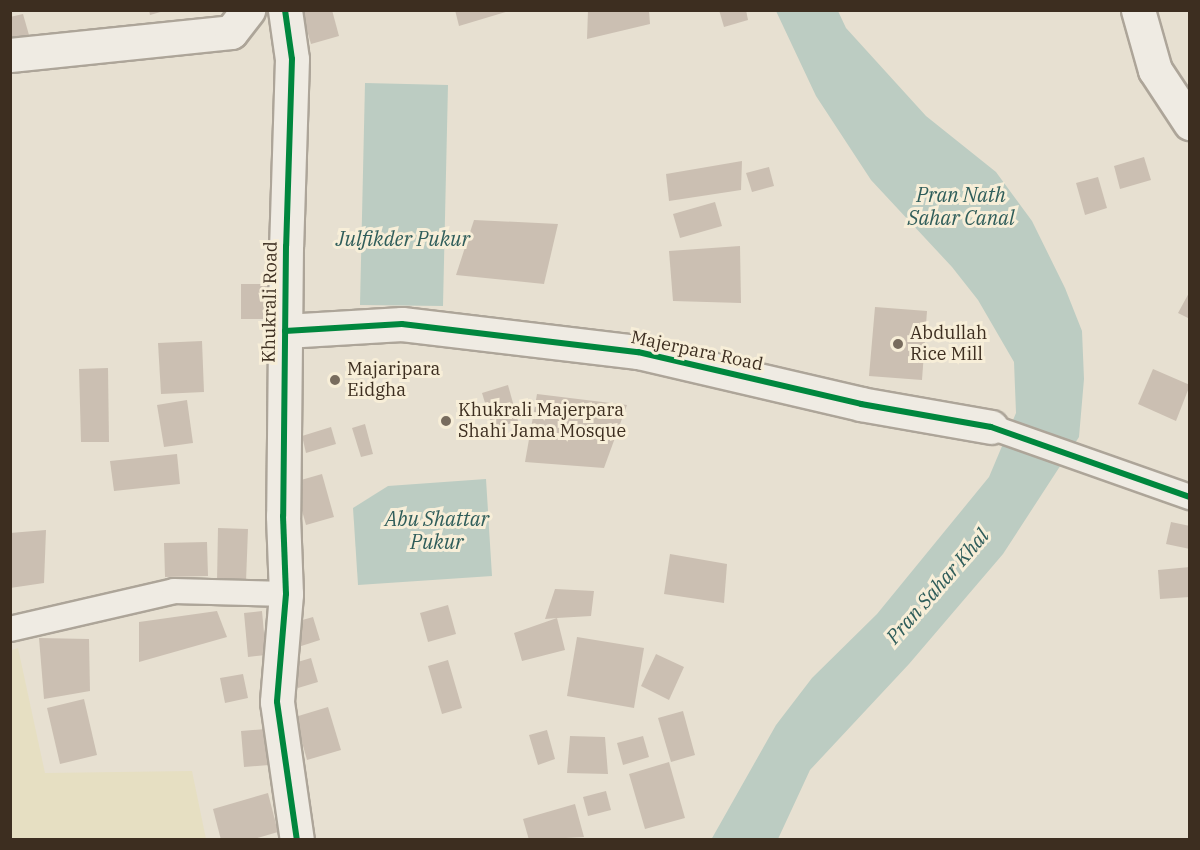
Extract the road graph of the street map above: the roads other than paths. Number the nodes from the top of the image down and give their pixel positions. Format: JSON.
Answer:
{"nodes":[{"id":1,"x":248,"y":10,"type":"edge"},
{"id":2,"x":285,"y":10,"type":"edge"},
{"id":3,"x":1138,"y":10,"type":"edge"},
{"id":4,"x":10,"y":55,"type":"edge"},
{"id":5,"x":1190,"y":123,"type":"edge"},
{"id":6,"x":285,"y":331,"type":"junction"},
{"id":7,"x":991,"y":427,"type":"joint"},
{"id":8,"x":1190,"y":497,"type":"edge"},
{"id":9,"x":280,"y":594,"type":"junction"},
{"id":10,"x":10,"y":629,"type":"edge"},
{"id":11,"x":297,"y":840,"type":"edge"}],
"edges":[{"from":1,"to":4,"type":"street"},
{"from":2,"to":6,"type":"street","name":"Khukrali Road"},
{"from":3,"to":5,"type":"street"},
{"from":6,"to":7,"type":"street","name":"Majerpara Road"},
{"from":6,"to":9,"type":"street","name":"Khukrali Road"},
{"from":7,"to":8,"type":"street"},
{"from":9,"to":10,"type":"street"},
{"from":9,"to":11,"type":"street","name":"Khukrali Road"}]}
